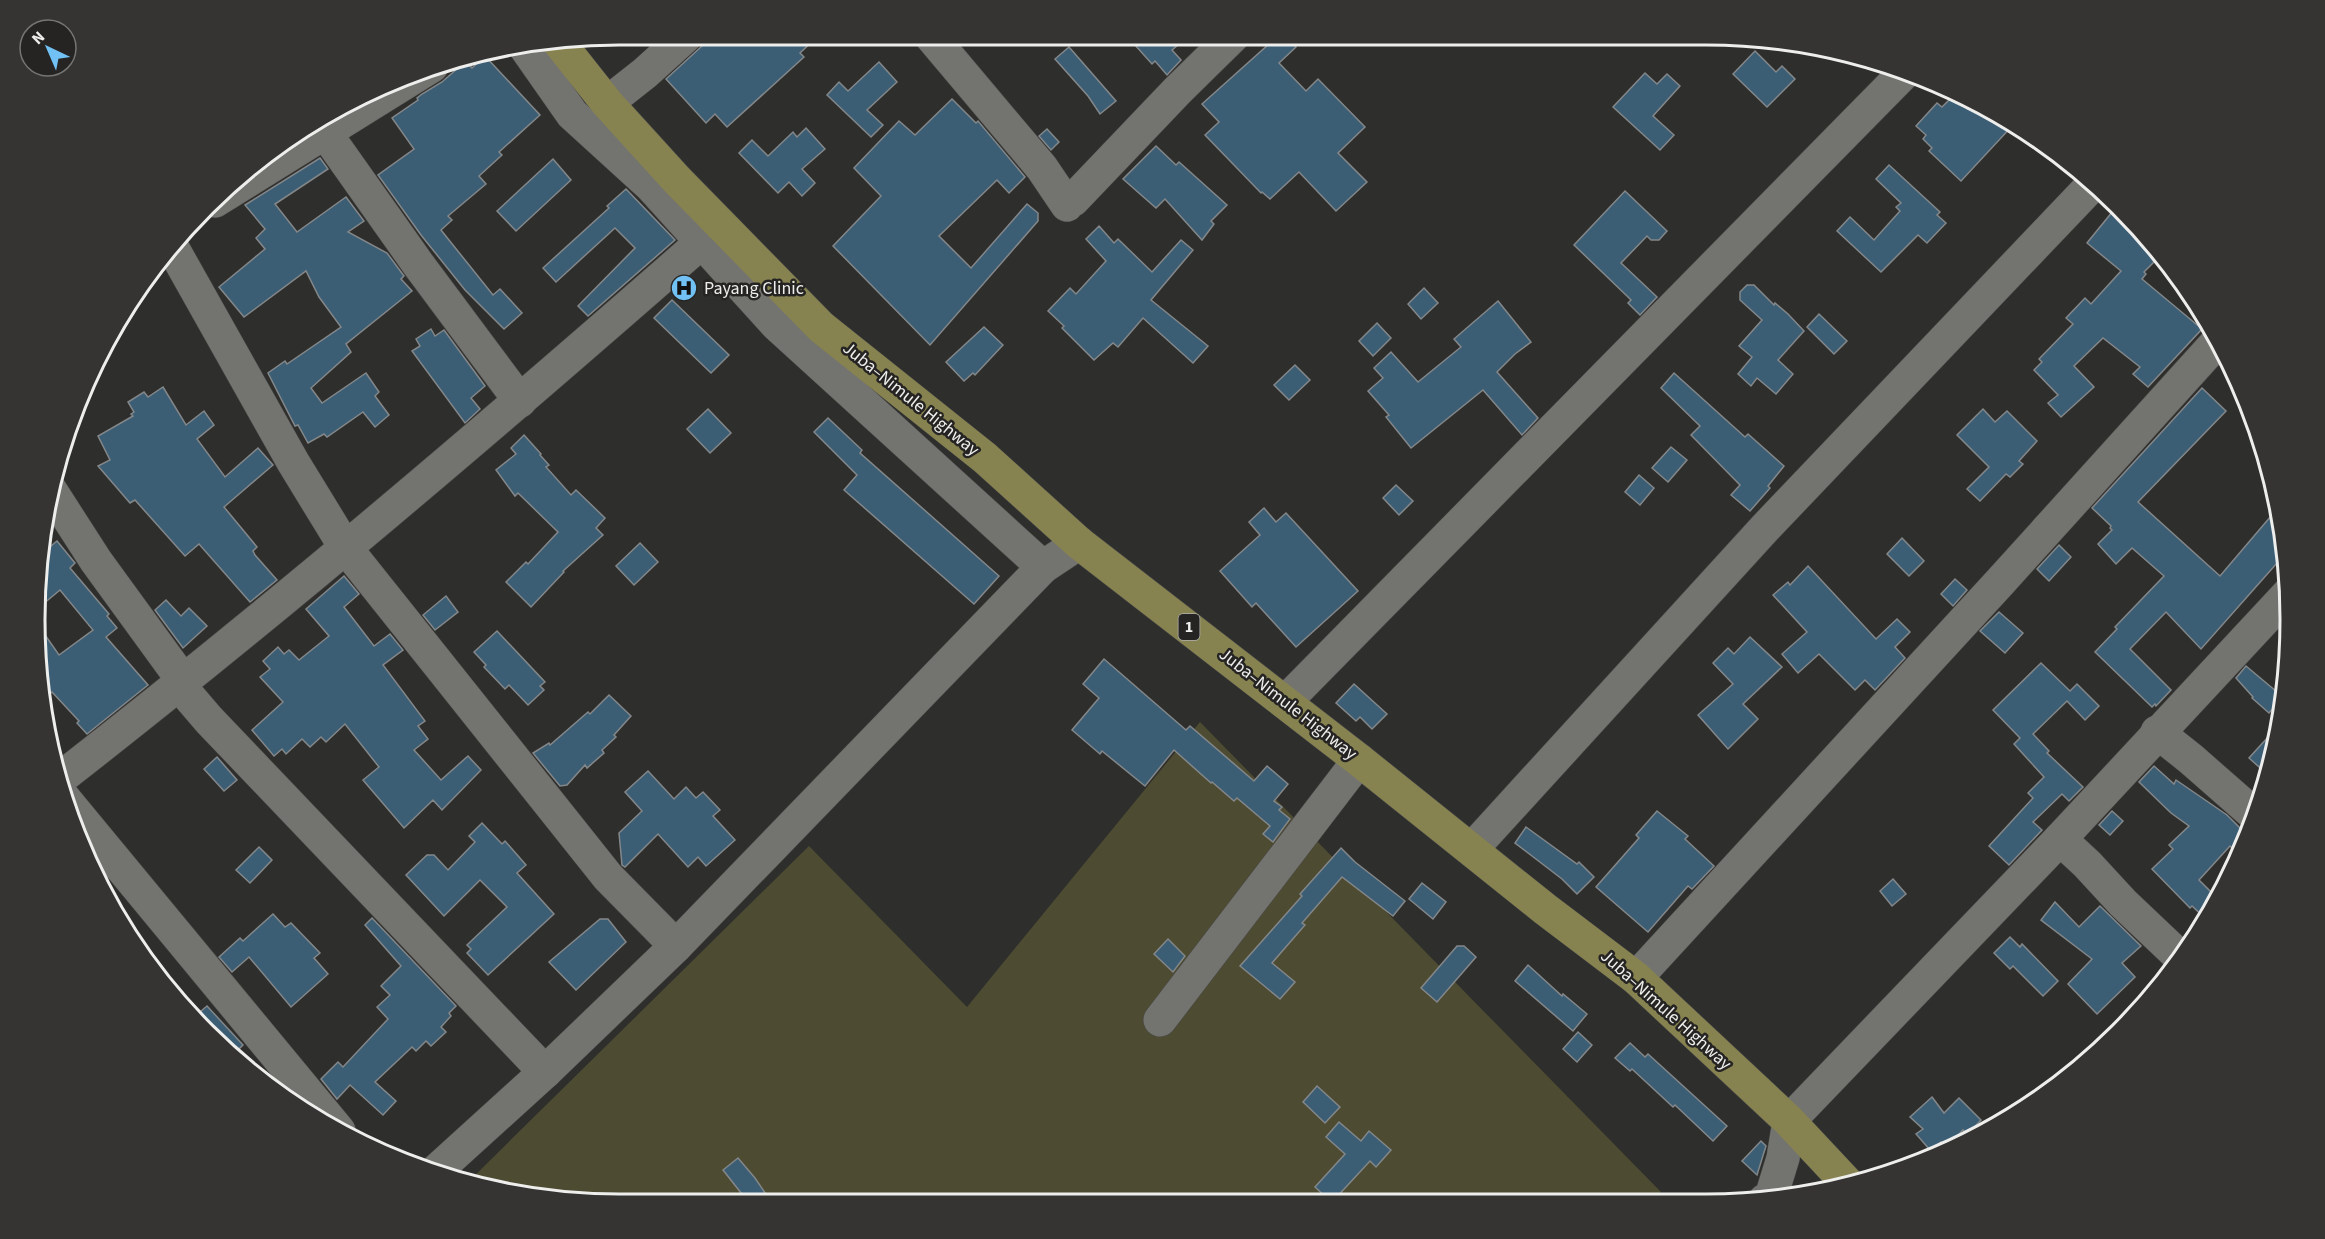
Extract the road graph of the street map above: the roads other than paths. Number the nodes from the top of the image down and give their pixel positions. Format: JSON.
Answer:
{"nodes":[{"id":1,"x":675,"y":45,"type":"edge"},
{"id":2,"x":938,"y":45,"type":"edge"},
{"id":3,"x":1224,"y":45,"type":"edge"},
{"id":4,"x":564,"y":48,"type":"edge"},
{"id":5,"x":529,"y":53,"type":"edge"},
{"id":6,"x":1899,"y":78,"type":"edge"},
{"id":7,"x":607,"y":103,"type":"junction"},
{"id":8,"x":324,"y":127,"type":"edge"},
{"id":9,"x":2087,"y":191,"type":"edge"},
{"id":10,"x":703,"y":241,"type":"junction"},
{"id":11,"x":177,"y":255,"type":"edge"},
{"id":12,"x":2211,"y":347,"type":"edge"},
{"id":13,"x":520,"y":400,"type":"junction"},
{"id":14,"x":55,"y":513,"type":"edge"},
{"id":15,"x":1079,"y":543,"type":"junction"},
{"id":16,"x":345,"y":547,"type":"junction"},
{"id":17,"x":1043,"y":567,"type":"junction"},
{"id":18,"x":2280,"y":603,"type":"edge"},
{"id":19,"x":182,"y":683,"type":"junction"},
{"id":20,"x":1285,"y":702,"type":"junction"},
{"id":21,"x":2157,"y":732,"type":"junction"},
{"id":22,"x":1359,"y":760,"type":"junction"},
{"id":23,"x":66,"y":773,"type":"edge"},
{"id":24,"x":2248,"y":809,"type":"edge"},
{"id":25,"x":81,"y":819,"type":"edge"},
{"id":26,"x":2060,"y":839,"type":"junction"},
{"id":27,"x":1472,"y":849,"type":"junction"},
{"id":28,"x":676,"y":946,"type":"junction"},
{"id":29,"x":2174,"y":951,"type":"edge"},
{"id":30,"x":1635,"y":978,"type":"junction"},
{"id":31,"x":1160,"y":1020,"type":"dead end"},
{"id":32,"x":544,"y":1072,"type":"junction"},
{"id":33,"x":323,"y":1111,"type":"edge"},
{"id":34,"x":1789,"y":1121,"type":"junction"},
{"id":35,"x":442,"y":1166,"type":"edge"},
{"id":36,"x":1842,"y":1177,"type":"edge"},
{"id":37,"x":1773,"y":1190,"type":"edge"}],
"edges":[{"from":1,"to":7,"type":"street"},
{"from":2,"to":3,"type":"street"},
{"from":4,"to":7,"type":"main road","name":"Juba–Nimule Highway","number":"1"},
{"from":5,"to":10,"type":"street"},
{"from":6,"to":20,"type":"street"},
{"from":7,"to":15,"type":"main road","name":"Juba–Nimule Highway","number":"1"},
{"from":8,"to":13,"type":"street"},
{"from":9,"to":27,"type":"street"},
{"from":10,"to":13,"type":"street"},
{"from":10,"to":17,"type":"street"},
{"from":11,"to":16,"type":"street"},
{"from":12,"to":30,"type":"street"},
{"from":13,"to":16,"type":"street"},
{"from":14,"to":19,"type":"street"},
{"from":15,"to":17,"type":"street"},
{"from":15,"to":20,"type":"main road","name":"Juba–Nimule Highway","number":"1"},
{"from":16,"to":19,"type":"street"},
{"from":16,"to":28,"type":"street"},
{"from":17,"to":28,"type":"street"},
{"from":18,"to":21,"type":"street"},
{"from":19,"to":23,"type":"street"},
{"from":19,"to":32,"type":"street"},
{"from":20,"to":22,"type":"main road","name":"Juba–Nimule Highway","number":"1"},
{"from":21,"to":24,"type":"street"},
{"from":21,"to":26,"type":"street"},
{"from":22,"to":27,"type":"main road","name":"Juba–Nimule Highway","number":"1"},
{"from":22,"to":31,"type":"street"},
{"from":25,"to":33,"type":"street"},
{"from":26,"to":29,"type":"street"},
{"from":26,"to":34,"type":"street"},
{"from":27,"to":30,"type":"main road","name":"Juba–Nimule Highway","number":"1"},
{"from":28,"to":32,"type":"street"},
{"from":30,"to":34,"type":"main road","name":"Juba–Nimule Highway","number":"1"},
{"from":32,"to":35,"type":"street"},
{"from":34,"to":36,"type":"main road","name":"Juba–Nimule Highway","number":"1"},
{"from":34,"to":37,"type":"street"}]}
